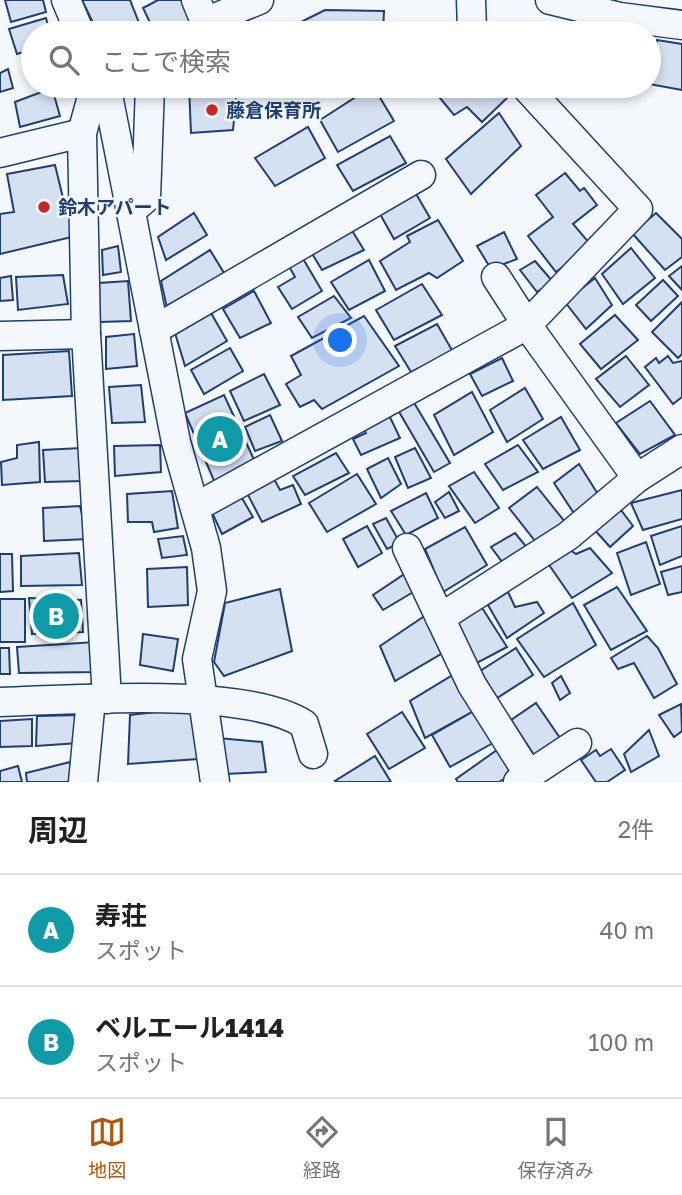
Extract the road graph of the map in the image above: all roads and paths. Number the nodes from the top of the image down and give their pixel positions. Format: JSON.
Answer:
{"nodes":[{"id":1,"x":66,"y":0,"type":"edge"},
{"id":2,"x":259,"y":0,"type":"edge"},
{"id":3,"x":471,"y":0,"type":"edge"},
{"id":4,"x":550,"y":0,"type":"edge"},
{"id":5,"x":195,"y":18,"type":"edge"},
{"id":6,"x":75,"y":21,"type":"edge"},
{"id":7,"x":472,"y":21,"type":"edge"},
{"id":8,"x":651,"y":21,"type":"edge"},
{"id":9,"x":661,"y":22,"type":"edge"},
{"id":10,"x":682,"y":25,"type":"edge"},
{"id":11,"x":92,"y":98,"type":"edge"},
{"id":12,"x":108,"y":98,"type":"edge"},
{"id":13,"x":150,"y":98,"type":"edge"},
{"id":14,"x":535,"y":98,"type":"edge"},
{"id":15,"x":82,"y":133,"type":"junction"},
{"id":16,"x":0,"y":153,"type":"edge"},
{"id":17,"x":421,"y":175,"type":"dead end"},
{"id":18,"x":132,"y":210,"type":"junction"},
{"id":19,"x":496,"y":277,"type":"dead end"},
{"id":20,"x":527,"y":325,"type":"junction"},
{"id":21,"x":155,"y":330,"type":"junction"},
{"id":22,"x":86,"y":334,"type":"junction"},
{"id":23,"x":0,"y":336,"type":"edge"},
{"id":24,"x":682,"y":449,"type":"edge"},
{"id":25,"x":637,"y":478,"type":"junction"},
{"id":26,"x":196,"y":507,"type":"junction"},
{"id":27,"x":407,"y":548,"type":"dead end"},
{"id":28,"x":440,"y":618,"type":"junction"},
{"id":29,"x":99,"y":699,"type":"junction"},
{"id":30,"x":204,"y":700,"type":"junction"},
{"id":31,"x":0,"y":702,"type":"edge"},
{"id":32,"x":577,"y":743,"type":"dead end"},
{"id":33,"x":313,"y":754,"type":"dead end"},
{"id":34,"x":524,"y":778,"type":"edge"},
{"id":35,"x":83,"y":782,"type":"edge"},
{"id":36,"x":215,"y":782,"type":"edge"}],
"edges":[{"from":1,"to":6,"type":"street"},
{"from":2,"to":5,"type":"street"},
{"from":3,"to":7,"type":"street"},
{"from":4,"to":8,"type":"street"},
{"from":9,"to":10,"type":"street"},
{"from":11,"to":15,"type":"street"},
{"from":12,"to":18,"type":"street"},
{"from":13,"to":18,"type":"street"},
{"from":14,"to":20,"type":"street"},
{"from":15,"to":16,"type":"street"},
{"from":15,"to":22,"type":"street"},
{"from":17,"to":21,"type":"street"},
{"from":18,"to":21,"type":"street"},
{"from":19,"to":20,"type":"street"},
{"from":20,"to":25,"type":"street"},
{"from":20,"to":26,"type":"street"},
{"from":21,"to":26,"type":"street"},
{"from":22,"to":23,"type":"street"},
{"from":22,"to":29,"type":"street"},
{"from":24,"to":25,"type":"street"},
{"from":25,"to":28,"type":"street"},
{"from":26,"to":30,"type":"street"},
{"from":27,"to":28,"type":"street"},
{"from":28,"to":34,"type":"street"},
{"from":29,"to":30,"type":"street"},
{"from":29,"to":31,"type":"street"},
{"from":29,"to":35,"type":"street"},
{"from":30,"to":33,"type":"street"},
{"from":30,"to":36,"type":"street"},
{"from":32,"to":34,"type":"street"}]}
